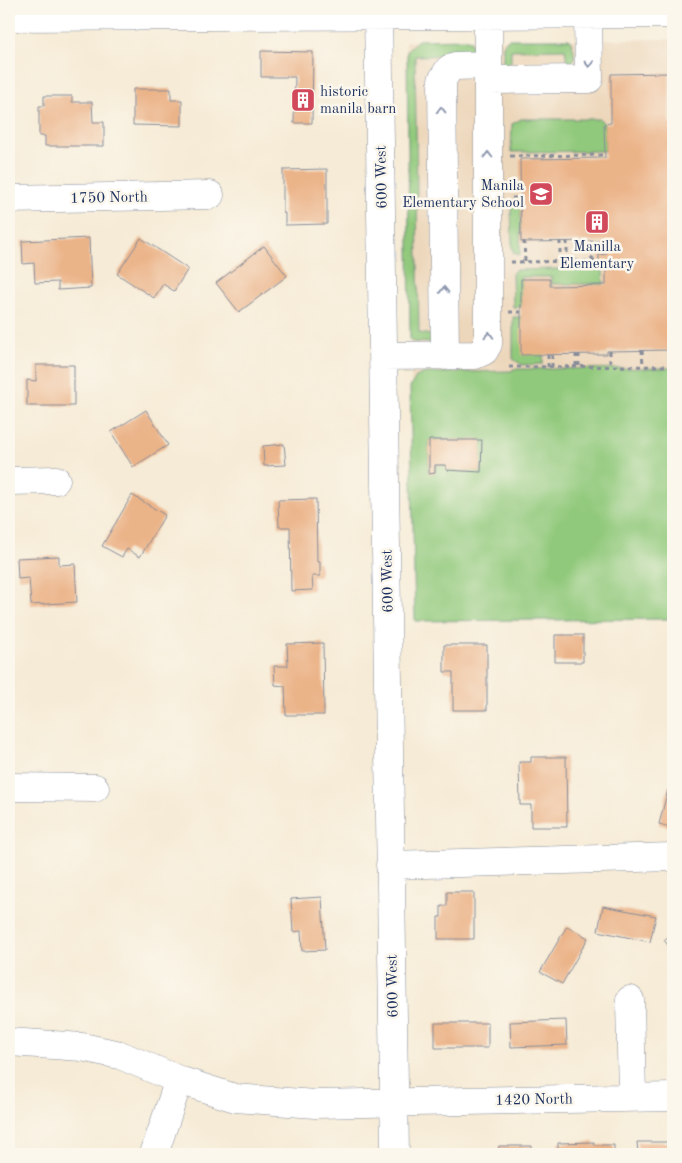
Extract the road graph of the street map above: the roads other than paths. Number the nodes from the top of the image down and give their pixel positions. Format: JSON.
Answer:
{"nodes":[{"id":1,"x":378,"y":12,"type":"edge"},
{"id":2,"x":673,"y":14,"type":"edge"},
{"id":3,"x":588,"y":15,"type":"junction"},
{"id":4,"x":488,"y":16,"type":"junction"},
{"id":5,"x":9,"y":17,"type":"edge"},
{"id":6,"x":488,"y":73,"type":"junction"},
{"id":7,"x":210,"y":195,"type":"dead end"},
{"id":8,"x":9,"y":199,"type":"edge"},
{"id":9,"x":384,"y":356,"type":"junction"},
{"id":10,"x":445,"y":356,"type":"junction"},
{"id":11,"x":9,"y":480,"type":"edge"},
{"id":12,"x":56,"y":480,"type":"dead end"},
{"id":13,"x":9,"y":787,"type":"edge"},
{"id":14,"x":95,"y":788,"type":"dead end"},
{"id":15,"x":673,"y":857,"type":"edge"},
{"id":16,"x":390,"y":865,"type":"junction"},
{"id":17,"x":630,"y":1000,"type":"dead end"},
{"id":18,"x":9,"y":1042,"type":"edge"},
{"id":19,"x":179,"y":1080,"type":"junction"},
{"id":20,"x":673,"y":1097,"type":"edge"},
{"id":21,"x":632,"y":1098,"type":"junction"},
{"id":22,"x":394,"y":1101,"type":"junction"},
{"id":23,"x":154,"y":1154,"type":"edge"},
{"id":24,"x":395,"y":1154,"type":"edge"}],
"edges":[{"from":1,"to":4,"type":"street"},
{"from":1,"to":5,"type":"street"},
{"from":1,"to":9,"type":"street","name":"600 West"},
{"from":2,"to":3,"type":"street"},
{"from":3,"to":4,"type":"street"},
{"from":3,"to":6,"type":"street","one_way":true},
{"from":4,"to":6,"type":"street"},
{"from":10,"to":6,"type":"street","one_way":true},
{"from":10,"to":6,"type":"street","one_way":true},
{"from":7,"to":8,"type":"street","name":"1750 North"},
{"from":9,"to":10,"type":"street"},
{"from":9,"to":16,"type":"street","name":"600 West"},
{"from":11,"to":12,"type":"street"},
{"from":13,"to":14,"type":"street"},
{"from":15,"to":16,"type":"street"},
{"from":16,"to":22,"type":"street","name":"600 West"},
{"from":17,"to":21,"type":"street"},
{"from":18,"to":19,"type":"street","name":"1420 North"},
{"from":19,"to":22,"type":"street","name":"1420 North"},
{"from":19,"to":23,"type":"street"},
{"from":20,"to":21,"type":"street","name":"1420 North"},
{"from":21,"to":22,"type":"street","name":"1420 North"},
{"from":22,"to":24,"type":"street","name":"600 West"}]}
